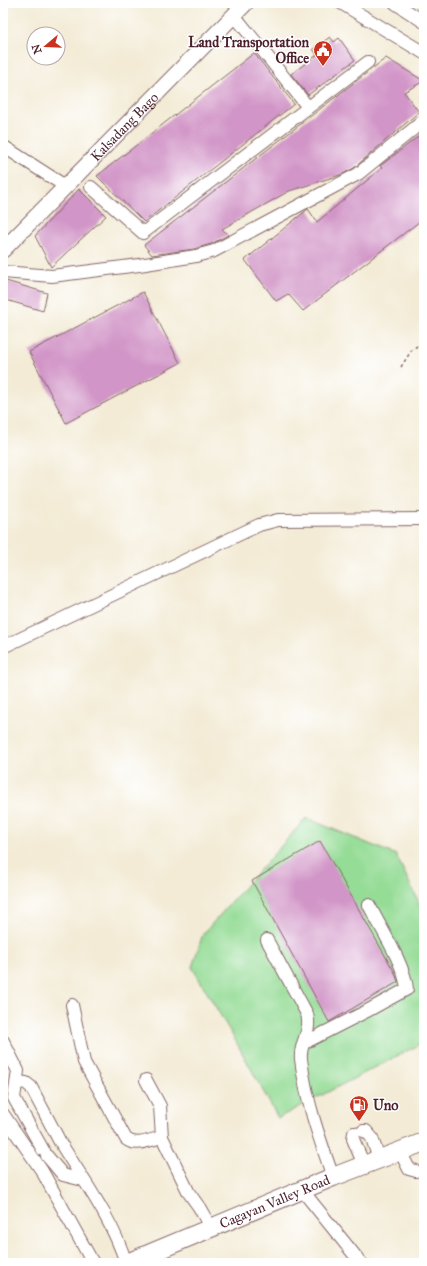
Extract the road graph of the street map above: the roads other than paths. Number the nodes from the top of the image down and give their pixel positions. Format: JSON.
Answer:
{"nodes":[{"id":1,"x":246,"y":3,"type":"edge"},
{"id":2,"x":341,"y":3,"type":"edge"},
{"id":3,"x":395,"y":3,"type":"edge"},
{"id":4,"x":234,"y":16,"type":"junction"},
{"id":5,"x":424,"y":22,"type":"edge"},
{"id":6,"x":424,"y":53,"type":"edge"},
{"id":7,"x":368,"y":62,"type":"dead end"},
{"id":8,"x":308,"y":107,"type":"junction"},
{"id":9,"x":422,"y":122,"type":"dead end"},
{"id":10,"x":3,"y":146,"type":"edge"},
{"id":11,"x":65,"y":186,"type":"junction"},
{"id":12,"x":91,"y":187,"type":"dead end"},
{"id":13,"x":3,"y":250,"type":"edge"},
{"id":14,"x":3,"y":272,"type":"edge"},
{"id":15,"x":424,"y":520,"type":"edge"},
{"id":16,"x":3,"y":647,"type":"edge"},
{"id":17,"x":369,"y":905,"type":"dead end"},
{"id":18,"x":267,"y":940,"type":"dead end"},
{"id":19,"x":72,"y":1005,"type":"dead end"},
{"id":20,"x":3,"y":1042,"type":"edge"},
{"id":21,"x":304,"y":1043,"type":"junction"},
{"id":22,"x":146,"y":1080,"type":"dead end"},
{"id":23,"x":18,"y":1082,"type":"junction"},
{"id":24,"x":3,"y":1114,"type":"edge"},
{"id":25,"x":162,"y":1138,"type":"junction"},
{"id":26,"x":424,"y":1142,"type":"edge"},
{"id":27,"x":400,"y":1151,"type":"junction"},
{"id":28,"x":372,"y":1162,"type":"junction"},
{"id":29,"x":416,"y":1171,"type":"dead end"},
{"id":30,"x":333,"y":1177,"type":"junction"},
{"id":31,"x":83,"y":1180,"type":"junction"},
{"id":32,"x":302,"y":1190,"type":"junction"},
{"id":33,"x":211,"y":1228,"type":"junction"},
{"id":34,"x":93,"y":1263,"type":"edge"},
{"id":35,"x":127,"y":1263,"type":"edge"},
{"id":36,"x":361,"y":1263,"type":"edge"}],
"edges":[{"from":1,"to":4,"type":"main road","name":"Kalsadang Bago"},
{"from":2,"to":6,"type":"street"},
{"from":3,"to":5,"type":"street"},
{"from":4,"to":8,"type":"street"},
{"from":4,"to":11,"type":"main road","name":"Kalsadang Bago"},
{"from":7,"to":8,"type":"street"},
{"from":8,"to":12,"type":"street"},
{"from":9,"to":14,"type":"street"},
{"from":10,"to":11,"type":"street"},
{"from":11,"to":13,"type":"main road","name":"Kalsadang Bago"},
{"from":15,"to":16,"type":"street"},
{"from":17,"to":21,"type":"street"},
{"from":18,"to":21,"type":"street"},
{"from":19,"to":25,"type":"street"},
{"from":20,"to":23,"type":"street"},
{"from":21,"to":30,"type":"street"},
{"from":22,"to":25,"type":"street"},
{"from":23,"to":31,"type":"street"},
{"from":23,"to":31,"type":"street"},
{"from":24,"to":34,"type":"street"},
{"from":25,"to":33,"type":"street"},
{"from":26,"to":27,"type":"highway","name":"Cagayan Valley Road"},
{"from":27,"to":28,"type":"highway","name":"Cagayan Valley Road"},
{"from":27,"to":29,"type":"street"},
{"from":28,"to":28,"type":"street"},
{"from":28,"to":30,"type":"highway","name":"Cagayan Valley Road"},
{"from":30,"to":32,"type":"highway","name":"Cagayan Valley Road"},
{"from":31,"to":35,"type":"street"},
{"from":32,"to":33,"type":"highway","name":"Cagayan Valley Road"},
{"from":32,"to":36,"type":"street"},
{"from":33,"to":35,"type":"highway","name":"Cagayan Valley Road"}]}
